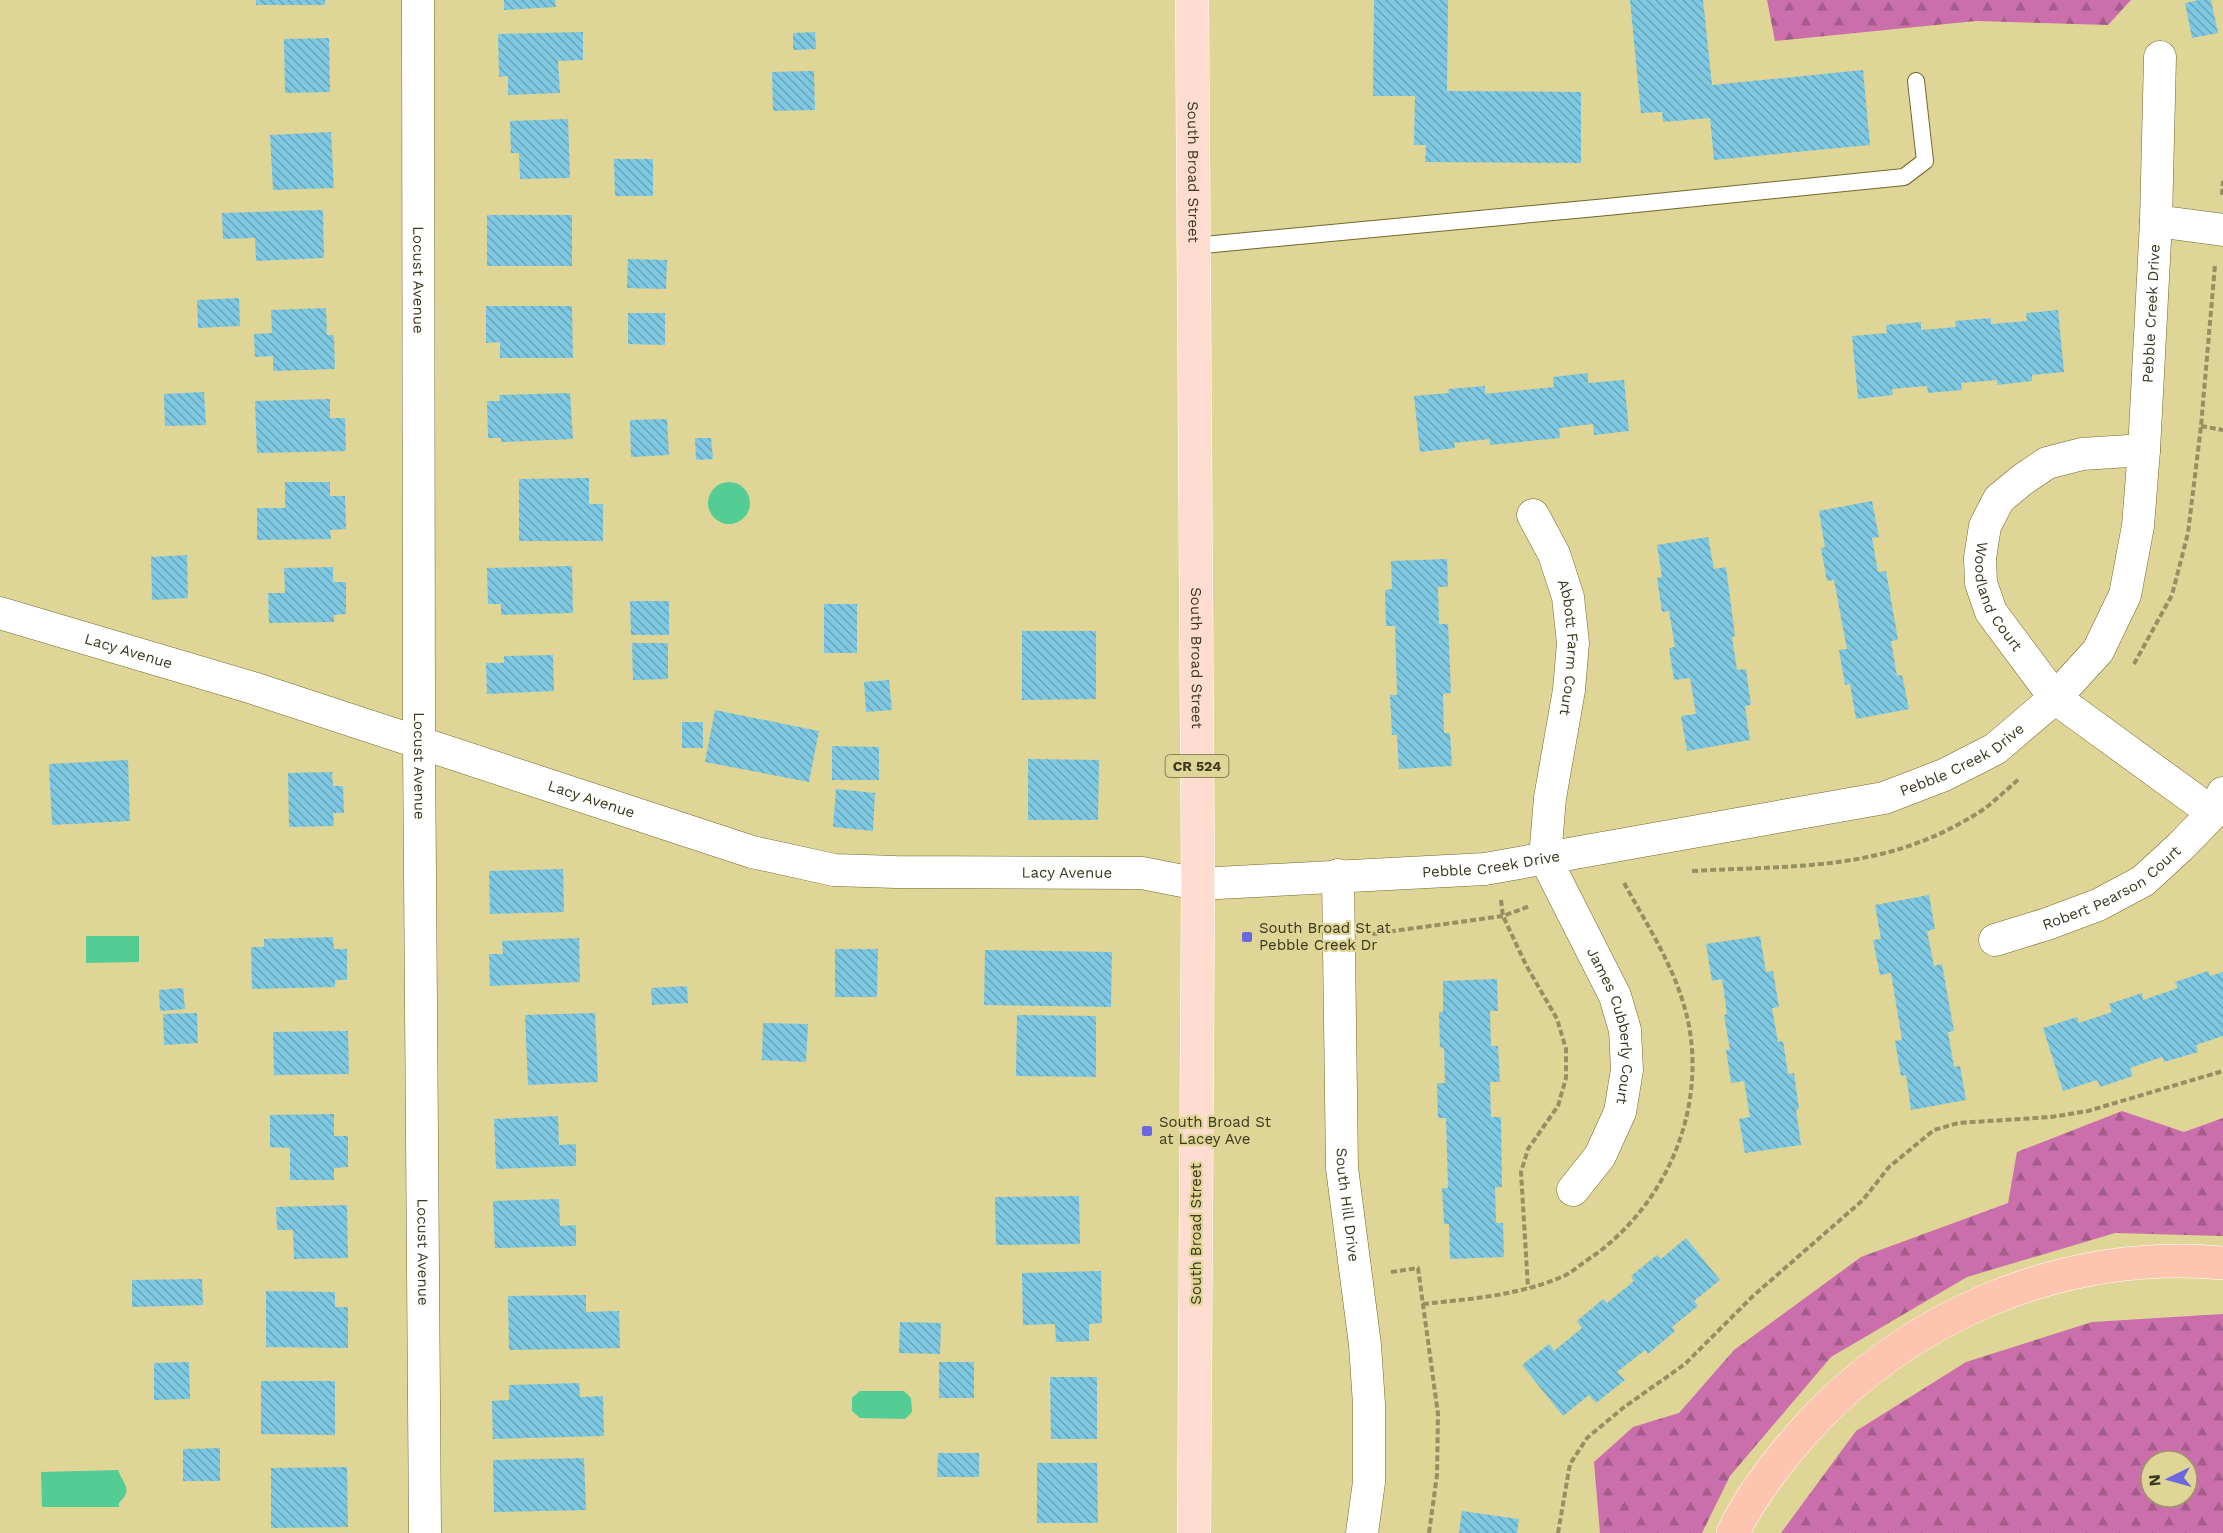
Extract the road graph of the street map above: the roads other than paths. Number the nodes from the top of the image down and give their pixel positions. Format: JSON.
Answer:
{"nodes":[{"id":1,"x":418,"y":0,"type":"edge"},
{"id":2,"x":1192,"y":0,"type":"edge"},
{"id":3,"x":2160,"y":57,"type":"dead end"},
{"id":4,"x":1916,"y":81,"type":"dead end"},
{"id":5,"x":2156,"y":221,"type":"junction"},
{"id":6,"x":2220,"y":230,"type":"edge"},
{"id":7,"x":1193,"y":246,"type":"junction"},
{"id":8,"x":2145,"y":450,"type":"junction"},
{"id":9,"x":1533,"y":515,"type":"dead end"},
{"id":10,"x":0,"y":613,"type":"edge"},
{"id":11,"x":2055,"y":698,"type":"junction"},
{"id":12,"x":418,"y":743,"type":"junction"},
{"id":13,"x":2218,"y":803,"type":"edge"},
{"id":14,"x":1545,"y":858,"type":"junction"},
{"id":15,"x":1338,"y":875,"type":"junction"},
{"id":16,"x":1197,"y":884,"type":"junction"},
{"id":17,"x":1995,"y":940,"type":"dead end"},
{"id":18,"x":1574,"y":1190,"type":"dead end"},
{"id":19,"x":2223,"y":1263,"type":"edge"},
{"id":20,"x":425,"y":1533,"type":"edge"},
{"id":21,"x":1194,"y":1533,"type":"edge"},
{"id":22,"x":1362,"y":1533,"type":"edge"},
{"id":23,"x":1733,"y":1533,"type":"edge"}],
"edges":[{"from":1,"to":12,"type":"street","name":"Locust Avenue"},
{"from":2,"to":7,"type":"main road","name":"South Broad Street","number":"CR 524"},
{"from":3,"to":5,"type":"street","name":"Pebble Creek Drive"},
{"from":4,"to":7,"type":"lane"},
{"from":5,"to":6,"type":"street"},
{"from":5,"to":8,"type":"street","name":"Pebble Creek Drive"},
{"from":7,"to":16,"type":"main road","name":"South Broad Street","number":"CR 524"},
{"from":8,"to":11,"type":"street","name":"Pebble Creek Drive"},
{"from":8,"to":11,"type":"street","name":"Woodland Court"},
{"from":9,"to":14,"type":"street","name":"Abbott Farm Court"},
{"from":10,"to":12,"type":"street","name":"Lacy Avenue"},
{"from":11,"to":13,"type":"street","name":"Robert Pearson Court"},
{"from":11,"to":14,"type":"street","name":"Pebble Creek Drive"},
{"from":12,"to":16,"type":"street","name":"Lacy Avenue"},
{"from":12,"to":20,"type":"street","name":"Locust Avenue"},
{"from":13,"to":17,"type":"street","name":"Robert Pearson Court"},
{"from":14,"to":15,"type":"street","name":"Pebble Creek Drive"},
{"from":14,"to":18,"type":"street","name":"James Cubberly Court"},
{"from":15,"to":16,"type":"street","name":"Pebble Creek Drive"},
{"from":15,"to":22,"type":"street","name":"South Hill Drive"},
{"from":16,"to":21,"type":"main road","name":"South Broad Street","number":"CR 524"},
{"from":19,"to":23,"type":"highway"}]}
